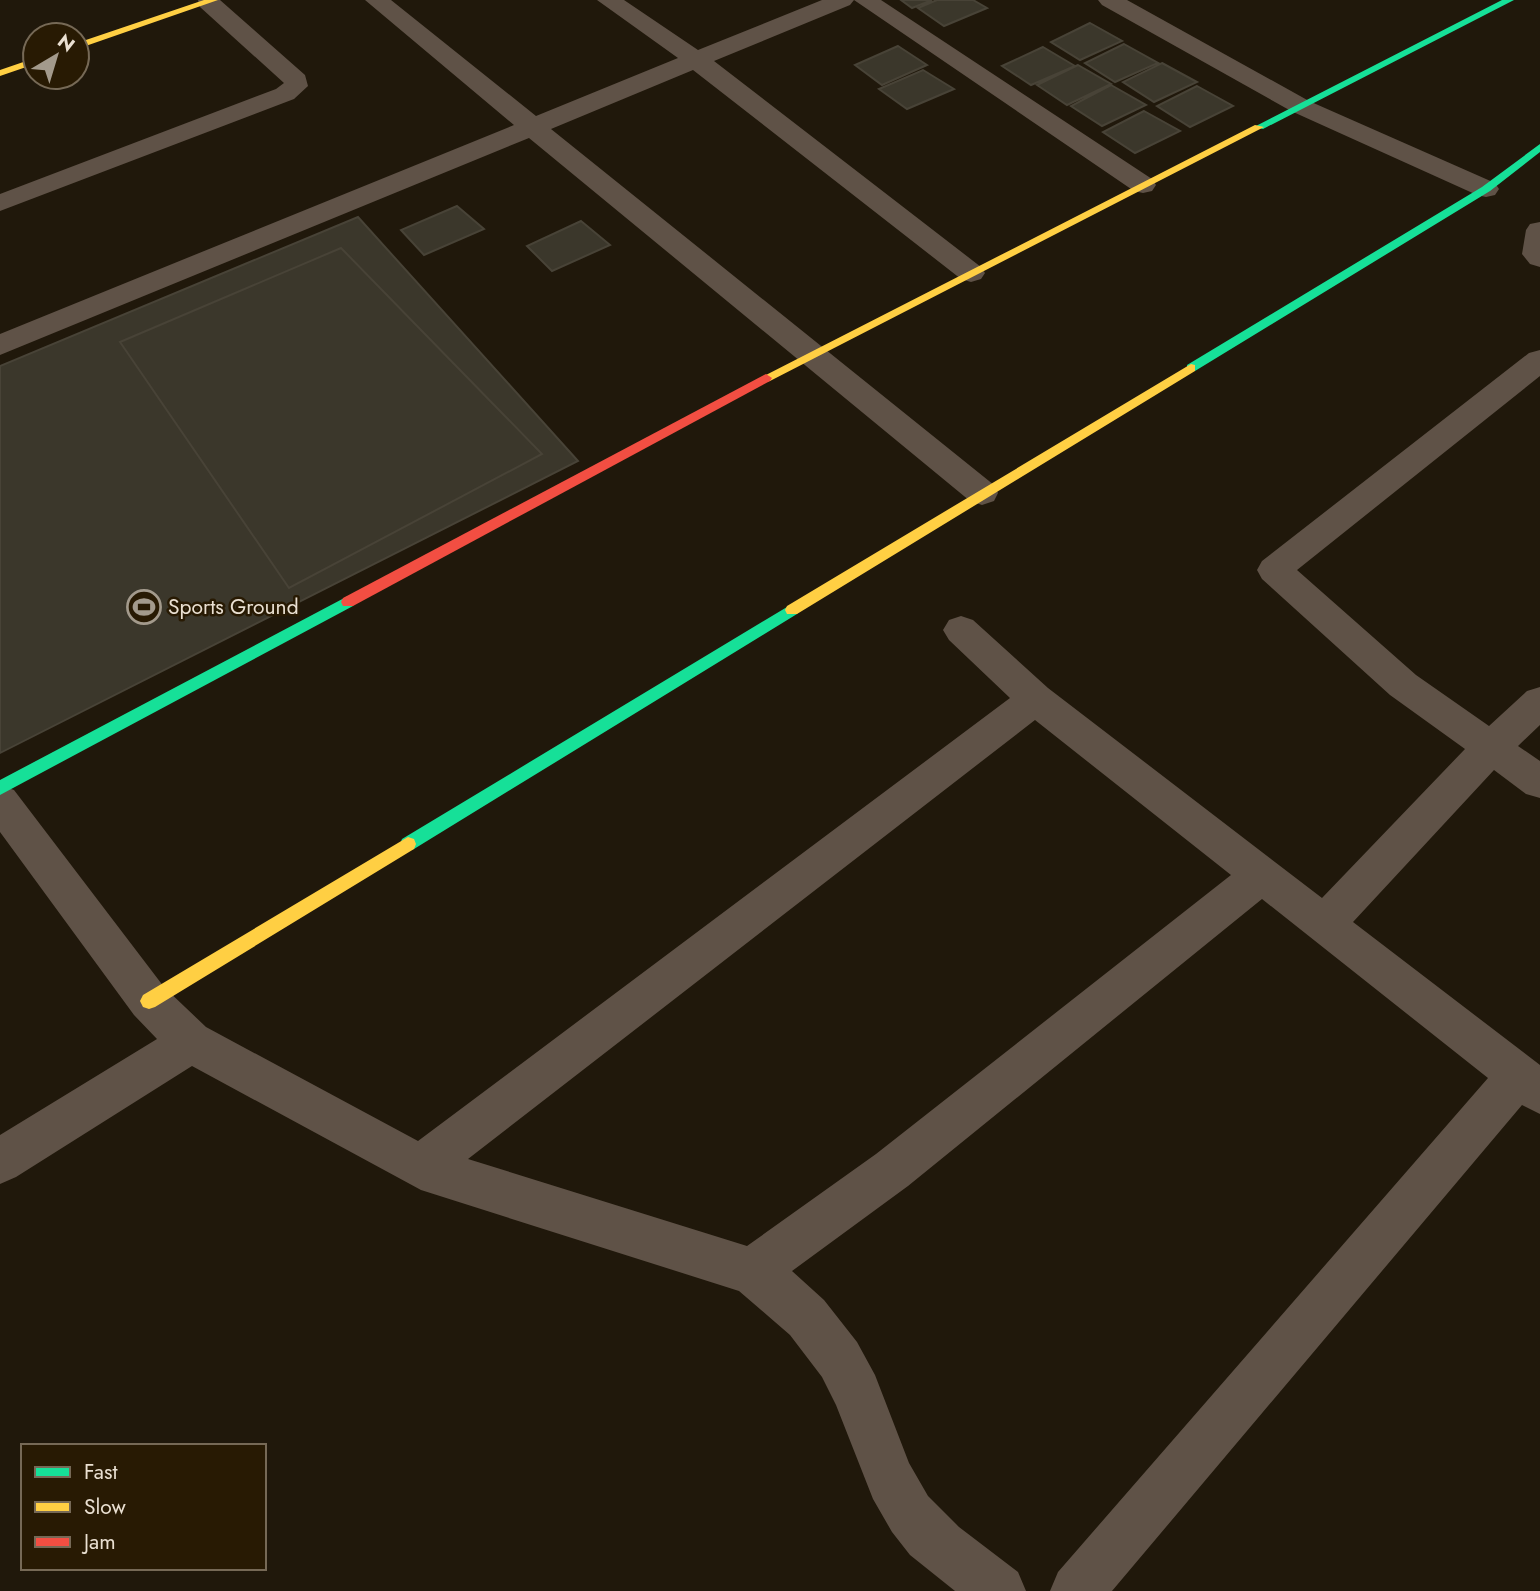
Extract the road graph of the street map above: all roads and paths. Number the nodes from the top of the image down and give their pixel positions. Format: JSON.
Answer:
{"nodes":[{"id":1,"x":377,"y":0,"type":"edge"},
{"id":2,"x":610,"y":0,"type":"edge"},
{"id":3,"x":842,"y":0,"type":"edge"},
{"id":4,"x":865,"y":0,"type":"edge"},
{"id":5,"x":1112,"y":0,"type":"edge"},
{"id":6,"x":1509,"y":0,"type":"edge"},
{"id":7,"x":210,"y":1,"type":"edge"},
{"id":8,"x":91,"y":42,"type":"edge"},
{"id":9,"x":695,"y":59,"type":"junction"},
{"id":10,"x":21,"y":66,"type":"edge"},
{"id":11,"x":0,"y":73,"type":"edge"},
{"id":12,"x":1300,"y":106,"type":"junction"},
{"id":13,"x":532,"y":127,"type":"junction"},
{"id":14,"x":1540,"y":147,"type":"edge"},
{"id":15,"x":1143,"y":185,"type":"junction"},
{"id":16,"x":1486,"y":189,"type":"junction"},
{"id":17,"x":0,"y":203,"type":"edge"},
{"id":18,"x":1540,"y":230,"type":"edge"},
{"id":19,"x":1540,"y":258,"type":"edge"},
{"id":20,"x":971,"y":273,"type":"junction"},
{"id":21,"x":0,"y":345,"type":"edge"},
{"id":22,"x":810,"y":355,"type":"junction"},
{"id":23,"x":1540,"y":360,"type":"edge"},
{"id":24,"x":982,"y":493,"type":"junction"},
{"id":25,"x":961,"y":630,"type":"dead end"},
{"id":26,"x":1035,"y":699,"type":"junction"},
{"id":27,"x":1540,"y":702,"type":"edge"},
{"id":28,"x":1491,"y":747,"type":"junction"},
{"id":29,"x":1540,"y":782,"type":"edge"},
{"id":30,"x":0,"y":788,"type":"edge"},
{"id":31,"x":0,"y":802,"type":"edge"},
{"id":32,"x":1262,"y":875,"type":"junction"},
{"id":33,"x":1325,"y":924,"type":"junction"},
{"id":34,"x":149,"y":1000,"type":"junction"},
{"id":35,"x":191,"y":1042,"type":"junction"},
{"id":36,"x":1529,"y":1083,"type":"edge"},
{"id":37,"x":0,"y":1161,"type":"edge"},
{"id":38,"x":421,"y":1167,"type":"junction"},
{"id":39,"x":752,"y":1271,"type":"junction"},
{"id":40,"x":999,"y":1591,"type":"edge"},
{"id":41,"x":1077,"y":1591,"type":"edge"}],
"edges":[{"from":1,"to":13,"type":"street"},
{"from":2,"to":9,"type":"street"},
{"from":3,"to":9,"type":"street"},
{"from":4,"to":15,"type":"street"},
{"from":5,"to":12,"type":"street"},
{"from":6,"to":12,"type":"street"},
{"from":7,"to":8,"type":"street"},
{"from":7,"to":17,"type":"street"},
{"from":9,"to":13,"type":"street"},
{"from":9,"to":20,"type":"street"},
{"from":10,"to":11,"type":"street"},
{"from":12,"to":15,"type":"street"},
{"from":12,"to":16,"type":"street"},
{"from":13,"to":21,"type":"street"},
{"from":13,"to":22,"type":"street"},
{"from":14,"to":16,"type":"street"},
{"from":15,"to":20,"type":"street"},
{"from":16,"to":24,"type":"street"},
{"from":18,"to":19,"type":"street"},
{"from":20,"to":22,"type":"street"},
{"from":22,"to":24,"type":"street"},
{"from":22,"to":30,"type":"street"},
{"from":23,"to":28,"type":"street"},
{"from":24,"to":34,"type":"street"},
{"from":25,"to":26,"type":"street"},
{"from":26,"to":32,"type":"street"},
{"from":26,"to":38,"type":"street"},
{"from":27,"to":28,"type":"street"},
{"from":28,"to":29,"type":"street"},
{"from":28,"to":33,"type":"street"},
{"from":31,"to":34,"type":"street"},
{"from":32,"to":33,"type":"street"},
{"from":32,"to":39,"type":"street"},
{"from":33,"to":36,"type":"street"},
{"from":34,"to":35,"type":"street"},
{"from":35,"to":37,"type":"street"},
{"from":35,"to":38,"type":"street"},
{"from":36,"to":41,"type":"street"},
{"from":38,"to":39,"type":"street"},
{"from":39,"to":40,"type":"street"}]}
